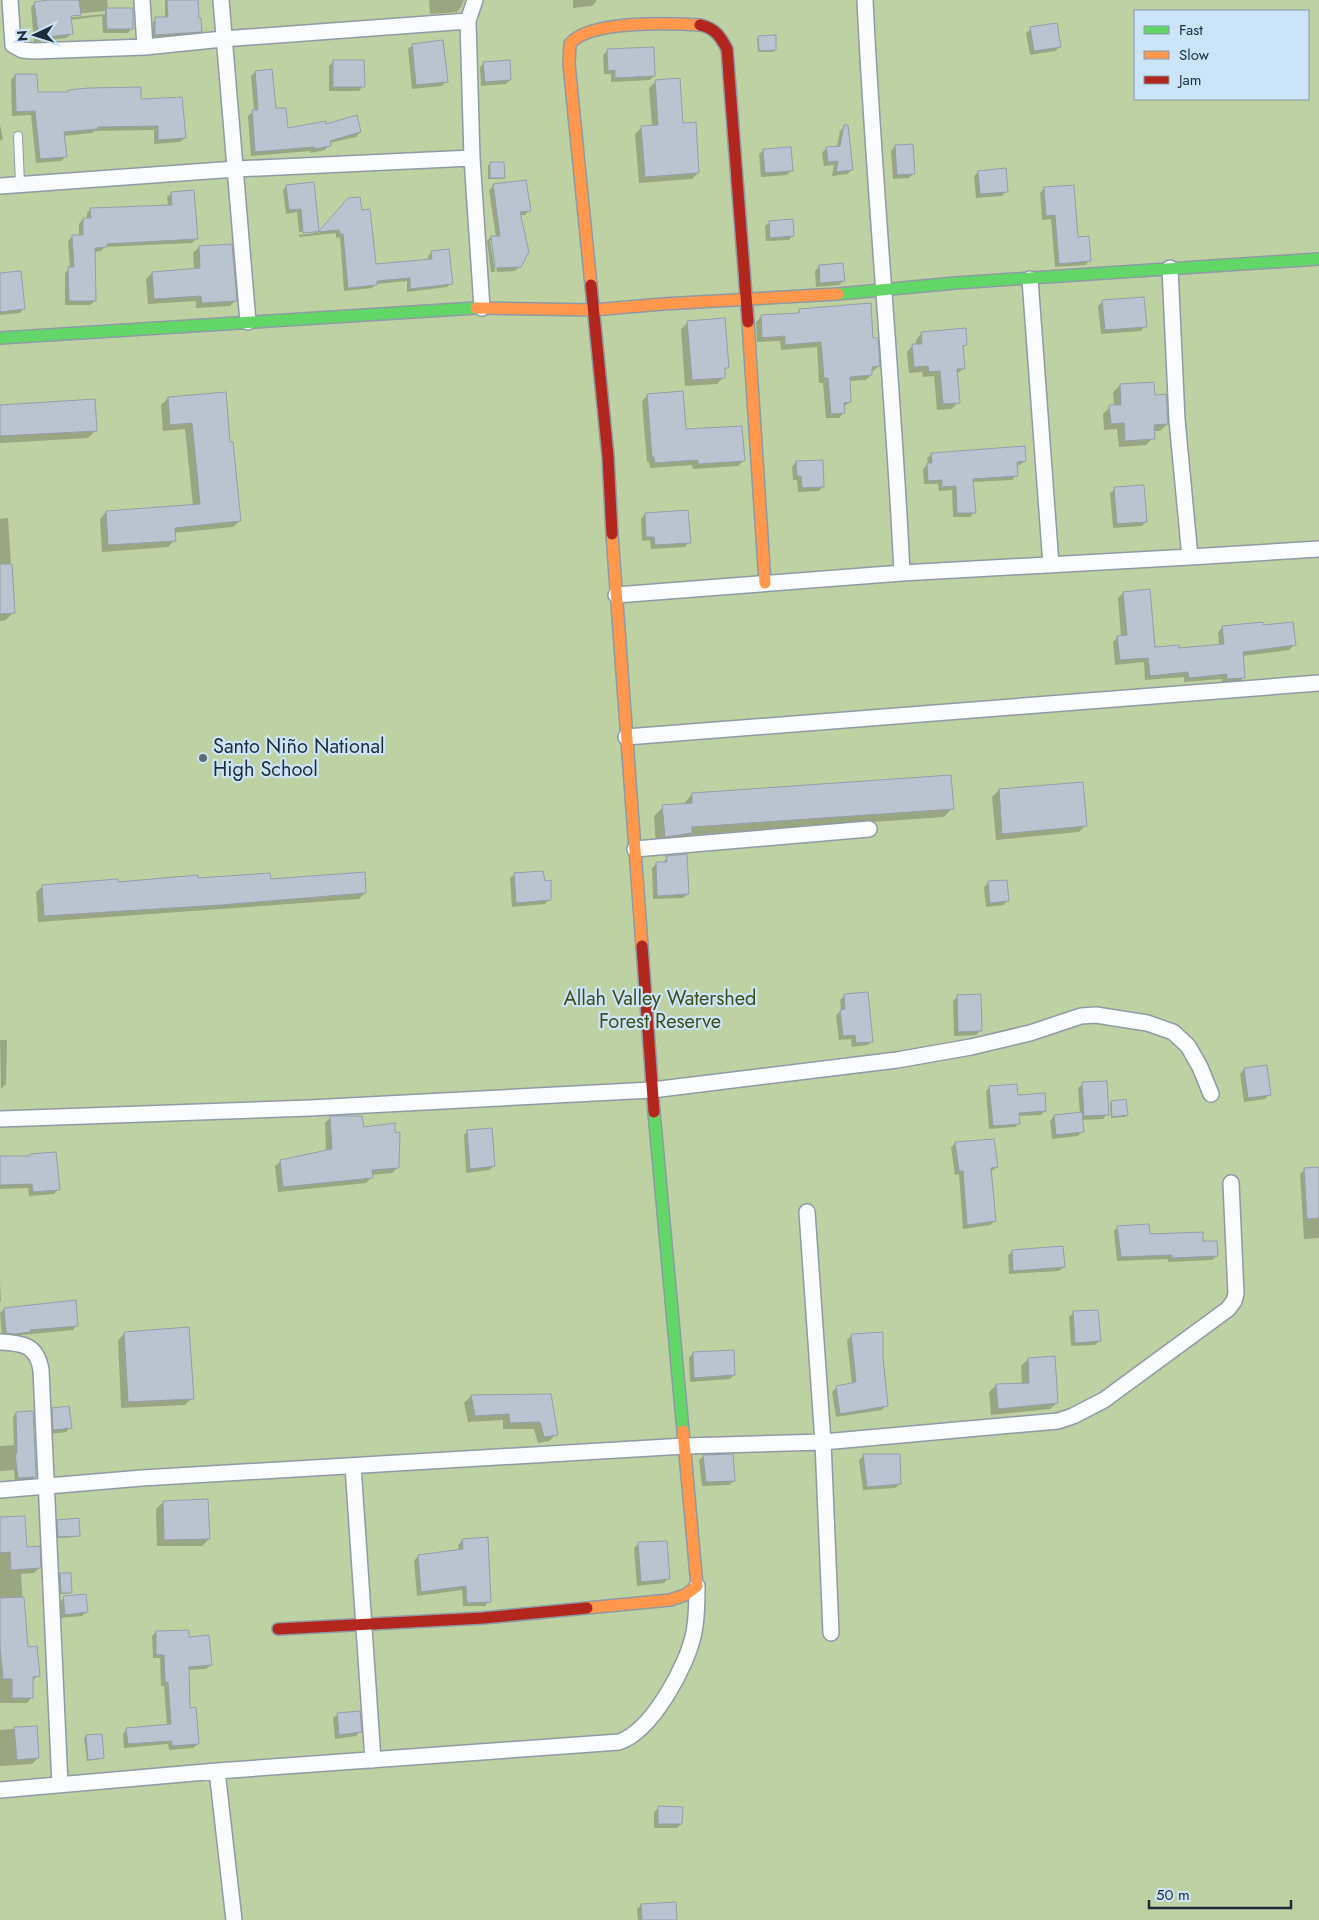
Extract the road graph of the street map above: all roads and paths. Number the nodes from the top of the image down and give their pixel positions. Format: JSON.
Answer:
{"nodes":[{"id":1,"x":10,"y":0,"type":"edge"},
{"id":2,"x":142,"y":0,"type":"edge"},
{"id":3,"x":220,"y":0,"type":"edge"},
{"id":4,"x":475,"y":0,"type":"edge"},
{"id":5,"x":866,"y":0,"type":"edge"},
{"id":6,"x":468,"y":21,"type":"junction"},
{"id":7,"x":223,"y":39,"type":"junction"},
{"id":8,"x":145,"y":48,"type":"junction"},
{"id":9,"x":18,"y":136,"type":"dead end"},
{"id":10,"x":472,"y":158,"type":"junction"},
{"id":11,"x":236,"y":169,"type":"junction"},
{"id":12,"x":20,"y":184,"type":"junction"},
{"id":13,"x":0,"y":186,"type":"edge"},
{"id":14,"x":1319,"y":259,"type":"edge"},
{"id":15,"x":1170,"y":268,"type":"junction"},
{"id":16,"x":1030,"y":279,"type":"junction"},
{"id":17,"x":884,"y":290,"type":"junction"},
{"id":18,"x":747,"y":300,"type":"junction"},
{"id":19,"x":482,"y":308,"type":"junction"},
{"id":20,"x":593,"y":310,"type":"junction"},
{"id":21,"x":248,"y":322,"type":"junction"},
{"id":22,"x":0,"y":338,"type":"edge"},
{"id":23,"x":1319,"y":549,"type":"edge"},
{"id":24,"x":1190,"y":557,"type":"junction"},
{"id":25,"x":1051,"y":564,"type":"junction"},
{"id":26,"x":902,"y":573,"type":"junction"},
{"id":27,"x":765,"y":583,"type":"junction"},
{"id":28,"x":616,"y":595,"type":"junction"},
{"id":29,"x":1319,"y":682,"type":"edge"},
{"id":30,"x":626,"y":737,"type":"junction"},
{"id":31,"x":869,"y":829,"type":"dead end"},
{"id":32,"x":635,"y":849,"type":"junction"},
{"id":33,"x":652,"y":1090,"type":"junction"},
{"id":34,"x":1211,"y":1094,"type":"dead end"},
{"id":35,"x":0,"y":1119,"type":"edge"},
{"id":36,"x":1231,"y":1183,"type":"dead end"},
{"id":37,"x":807,"y":1212,"type":"dead end"},
{"id":38,"x":0,"y":1342,"type":"edge"},
{"id":39,"x":824,"y":1442,"type":"junction"},
{"id":40,"x":685,"y":1446,"type":"junction"},
{"id":41,"x":353,"y":1466,"type":"junction"},
{"id":42,"x":46,"y":1486,"type":"junction"},
{"id":43,"x":0,"y":1490,"type":"edge"},
{"id":44,"x":698,"y":1586,"type":"junction"},
{"id":45,"x":365,"y":1625,"type":"junction"},
{"id":46,"x":278,"y":1629,"type":"dead end"},
{"id":47,"x":831,"y":1633,"type":"dead end"},
{"id":48,"x":374,"y":1760,"type":"junction"},
{"id":49,"x":217,"y":1771,"type":"junction"},
{"id":50,"x":60,"y":1785,"type":"junction"},
{"id":51,"x":0,"y":1790,"type":"edge"},
{"id":52,"x":234,"y":1920,"type":"edge"}],
"edges":[{"from":1,"to":8,"type":"street"},
{"from":2,"to":8,"type":"street"},
{"from":3,"to":7,"type":"street"},
{"from":4,"to":6,"type":"street"},
{"from":5,"to":17,"type":"street"},
{"from":6,"to":7,"type":"street"},
{"from":6,"to":10,"type":"street"},
{"from":7,"to":8,"type":"street"},
{"from":7,"to":11,"type":"street"},
{"from":9,"to":12,"type":"lane"},
{"from":10,"to":11,"type":"street"},
{"from":10,"to":19,"type":"street"},
{"from":11,"to":12,"type":"street"},
{"from":11,"to":21,"type":"street"},
{"from":12,"to":13,"type":"street"},
{"from":14,"to":15,"type":"street"},
{"from":15,"to":16,"type":"street"},
{"from":15,"to":24,"type":"street"},
{"from":16,"to":17,"type":"street"},
{"from":16,"to":25,"type":"street"},
{"from":17,"to":18,"type":"street"},
{"from":17,"to":26,"type":"street"},
{"from":18,"to":20,"type":"street"},
{"from":18,"to":20,"type":"street"},
{"from":18,"to":27,"type":"street"},
{"from":19,"to":20,"type":"street"},
{"from":19,"to":21,"type":"street"},
{"from":20,"to":28,"type":"street"},
{"from":21,"to":22,"type":"street"},
{"from":23,"to":24,"type":"street"},
{"from":24,"to":25,"type":"street"},
{"from":25,"to":26,"type":"street"},
{"from":26,"to":27,"type":"street"},
{"from":27,"to":28,"type":"street"},
{"from":28,"to":30,"type":"street"},
{"from":29,"to":30,"type":"street"},
{"from":30,"to":32,"type":"street"},
{"from":31,"to":32,"type":"street"},
{"from":32,"to":33,"type":"street"},
{"from":33,"to":34,"type":"street"},
{"from":33,"to":35,"type":"street"},
{"from":33,"to":40,"type":"street"},
{"from":36,"to":39,"type":"street"},
{"from":37,"to":39,"type":"street"},
{"from":38,"to":42,"type":"street"},
{"from":39,"to":40,"type":"street"},
{"from":39,"to":47,"type":"street"},
{"from":40,"to":41,"type":"street"},
{"from":40,"to":44,"type":"street"},
{"from":41,"to":42,"type":"street"},
{"from":41,"to":45,"type":"street"},
{"from":42,"to":43,"type":"street"},
{"from":42,"to":50,"type":"street"},
{"from":44,"to":45,"type":"street"},
{"from":44,"to":48,"type":"street"},
{"from":45,"to":46,"type":"street"},
{"from":45,"to":48,"type":"street"},
{"from":48,"to":49,"type":"street"},
{"from":49,"to":50,"type":"street"},
{"from":49,"to":52,"type":"street"},
{"from":50,"to":51,"type":"street"}]}
